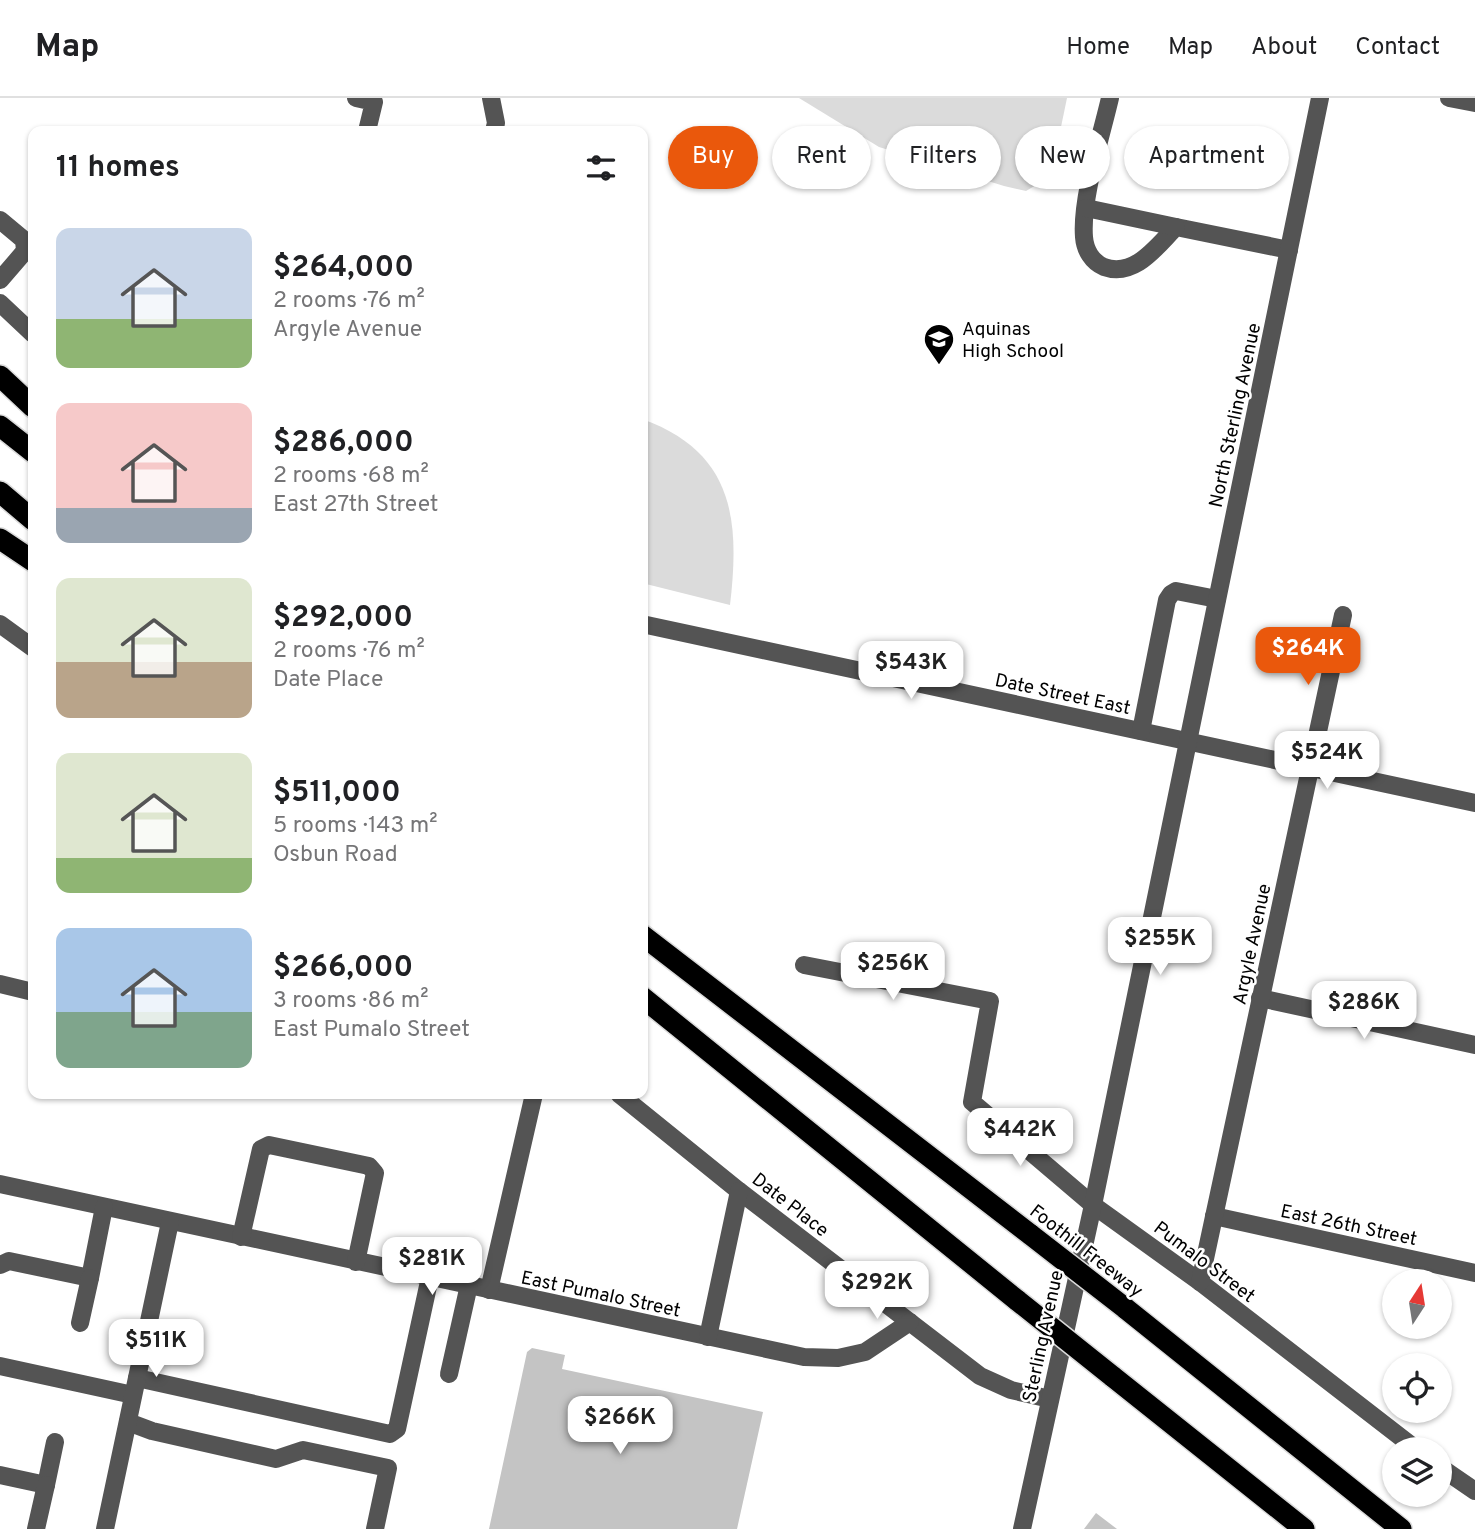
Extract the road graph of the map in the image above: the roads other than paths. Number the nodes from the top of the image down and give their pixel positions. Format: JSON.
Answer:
{"nodes":[{"id":1,"x":356,"y":98,"type":"edge"},
{"id":2,"x":491,"y":98,"type":"edge"},
{"id":3,"x":1110,"y":98,"type":"edge"},
{"id":4,"x":1320,"y":98,"type":"edge"},
{"id":5,"x":374,"y":100,"type":"edge"},
{"id":6,"x":368,"y":126,"type":"edge"},
{"id":7,"x":495,"y":126,"type":"edge"},
{"id":8,"x":1086,"y":208,"type":"junction"},
{"id":9,"x":0,"y":220,"type":"edge"},
{"id":10,"x":1176,"y":228,"type":"junction"},
{"id":11,"x":1289,"y":250,"type":"junction"},
{"id":12,"x":0,"y":280,"type":"edge"},
{"id":13,"x":0,"y":303,"type":"edge"},
{"id":14,"x":28,"y":329,"type":"edge"},
{"id":15,"x":0,"y":376,"type":"edge"},
{"id":16,"x":28,"y":402,"type":"edge"},
{"id":17,"x":0,"y":426,"type":"edge"},
{"id":18,"x":28,"y":448,"type":"edge"},
{"id":19,"x":0,"y":492,"type":"edge"},
{"id":20,"x":28,"y":516,"type":"edge"},
{"id":21,"x":0,"y":539,"type":"edge"},
{"id":22,"x":28,"y":558,"type":"edge"},
{"id":23,"x":1217,"y":599,"type":"junction"},
{"id":24,"x":1343,"y":615,"type":"dead end"},
{"id":25,"x":0,"y":624,"type":"edge"},
{"id":26,"x":648,"y":625,"type":"edge"},
{"id":27,"x":28,"y":644,"type":"edge"},
{"id":28,"x":1141,"y":731,"type":"junction"},
{"id":29,"x":1188,"y":741,"type":"junction"},
{"id":30,"x":1310,"y":767,"type":"junction"},
{"id":31,"x":1475,"y":803,"type":"edge"},
{"id":32,"x":648,"y":940,"type":"edge"},
{"id":33,"x":804,"y":965,"type":"dead end"},
{"id":34,"x":0,"y":984,"type":"edge"},
{"id":35,"x":28,"y":991,"type":"edge"},
{"id":36,"x":1261,"y":998,"type":"junction"},
{"id":37,"x":648,"y":1002,"type":"edge"},
{"id":38,"x":1475,"y":1045,"type":"edge"},
{"id":39,"x":533,"y":1099,"type":"edge"},
{"id":40,"x":625,"y":1099,"type":"edge"},
{"id":41,"x":0,"y":1184,"type":"edge"},
{"id":42,"x":739,"y":1191,"type":"junction"},
{"id":43,"x":1093,"y":1205,"type":"junction"},
{"id":44,"x":104,"y":1208,"type":"junction"},
{"id":45,"x":1214,"y":1216,"type":"junction"},
{"id":46,"x":170,"y":1222,"type":"junction"},
{"id":47,"x":241,"y":1237,"type":"junction"},
{"id":48,"x":356,"y":1262,"type":"junction"},
{"id":49,"x":0,"y":1265,"type":"edge"},
{"id":50,"x":1475,"y":1273,"type":"edge"},
{"id":51,"x":430,"y":1277,"type":"junction"},
{"id":52,"x":90,"y":1278,"type":"junction"},
{"id":53,"x":1200,"y":1282,"type":"junction"},
{"id":54,"x":469,"y":1286,"type":"junction"},
{"id":55,"x":489,"y":1290,"type":"junction"},
{"id":56,"x":910,"y":1322,"type":"junction"},
{"id":57,"x":80,"y":1323,"type":"dead end"},
{"id":58,"x":708,"y":1337,"type":"junction"},
{"id":59,"x":0,"y":1366,"type":"edge"},
{"id":60,"x":449,"y":1374,"type":"dead end"},
{"id":61,"x":135,"y":1387,"type":"junction"},
{"id":62,"x":1050,"y":1399,"type":"junction"},
{"id":63,"x":128,"y":1422,"type":"junction"},
{"id":64,"x":1400,"y":1437,"type":"edge"},
{"id":65,"x":55,"y":1442,"type":"dead end"},
{"id":66,"x":0,"y":1475,"type":"edge"},
{"id":67,"x":1452,"y":1475,"type":"edge"},
{"id":68,"x":46,"y":1485,"type":"junction"},
{"id":69,"x":1475,"y":1491,"type":"edge"},
{"id":70,"x":36,"y":1529,"type":"edge"},
{"id":71,"x":105,"y":1529,"type":"edge"},
{"id":72,"x":375,"y":1529,"type":"edge"},
{"id":73,"x":1022,"y":1529,"type":"edge"},
{"id":74,"x":1304,"y":1529,"type":"edge"},
{"id":75,"x":1401,"y":1529,"type":"edge"}],
"edges":[{"from":1,"to":5,"type":"street"},
{"from":2,"to":7,"type":"street"},
{"from":3,"to":8,"type":"street"},
{"from":4,"to":11,"type":"street","name":"North Sterling Avenue"},
{"from":5,"to":6,"type":"street"},
{"from":8,"to":10,"type":"street"},
{"from":8,"to":10,"type":"street"},
{"from":9,"to":12,"type":"street"},
{"from":10,"to":11,"type":"street"},
{"from":11,"to":23,"type":"street","name":"North Sterling Avenue"},
{"from":13,"to":14,"type":"street"},
{"from":15,"to":16,"type":"highway"},
{"from":17,"to":18,"type":"highway"},
{"from":19,"to":20,"type":"highway"},
{"from":21,"to":22,"type":"highway"},
{"from":23,"to":28,"type":"street"},
{"from":23,"to":29,"type":"street","name":"North Sterling Avenue"},
{"from":24,"to":30,"type":"street","name":"Argyle Avenue"},
{"from":25,"to":27,"type":"street"},
{"from":26,"to":28,"type":"street","name":"Date Street East"},
{"from":28,"to":29,"type":"street","name":"Date Street East"},
{"from":29,"to":30,"type":"street","name":"Date Street East"},
{"from":29,"to":43,"type":"street","name":"Sterling Avenue"},
{"from":30,"to":31,"type":"street","name":"Date Street East"},
{"from":30,"to":36,"type":"street","name":"Argyle Avenue"},
{"from":32,"to":75,"type":"highway","name":"Foothill Freeway","bridge":true},
{"from":33,"to":43,"type":"street","name":"Pumalo Street"},
{"from":34,"to":35,"type":"street"},
{"from":36,"to":38,"type":"street"},
{"from":36,"to":45,"type":"street","name":"Argyle Avenue"},
{"from":37,"to":74,"type":"highway","bridge":true},
{"from":39,"to":55,"type":"street"},
{"from":40,"to":42,"type":"street","name":"Date Place"},
{"from":41,"to":44,"type":"street","name":"East Pumalo Street"},
{"from":42,"to":56,"type":"street","name":"Date Place"},
{"from":42,"to":58,"type":"street"},
{"from":43,"to":53,"type":"street","name":"Pumalo Street"},
{"from":43,"to":62,"type":"street","name":"Sterling Avenue"},
{"from":44,"to":46,"type":"street","name":"East Pumalo Street"},
{"from":44,"to":52,"type":"street"},
{"from":45,"to":50,"type":"street","name":"East 26th Street"},
{"from":45,"to":53,"type":"street","name":"Argyle Avenue"},
{"from":46,"to":47,"type":"street","name":"East Pumalo Street"},
{"from":46,"to":61,"type":"street"},
{"from":47,"to":48,"type":"street","name":"East Pumalo Street"},
{"from":47,"to":48,"type":"street"},
{"from":48,"to":51,"type":"street","name":"East Pumalo Street"},
{"from":49,"to":52,"type":"street"},
{"from":51,"to":54,"type":"street","name":"East Pumalo Street"},
{"from":51,"to":61,"type":"street"},
{"from":52,"to":57,"type":"street"},
{"from":53,"to":64,"type":"street","name":"Pumalo Street"},
{"from":54,"to":55,"type":"street","name":"East Pumalo Street"},
{"from":54,"to":60,"type":"street"},
{"from":55,"to":58,"type":"street","name":"East Pumalo Street"},
{"from":56,"to":58,"type":"street","name":"East Pumalo Street"},
{"from":56,"to":62,"type":"street","name":"Date Place"},
{"from":59,"to":61,"type":"street"},
{"from":61,"to":63,"type":"street"},
{"from":62,"to":73,"type":"street","name":"Sterling Avenue"},
{"from":63,"to":71,"type":"street"},
{"from":63,"to":72,"type":"street"},
{"from":65,"to":68,"type":"street"},
{"from":66,"to":68,"type":"street"},
{"from":67,"to":69,"type":"street"},
{"from":68,"to":70,"type":"street"}]}
